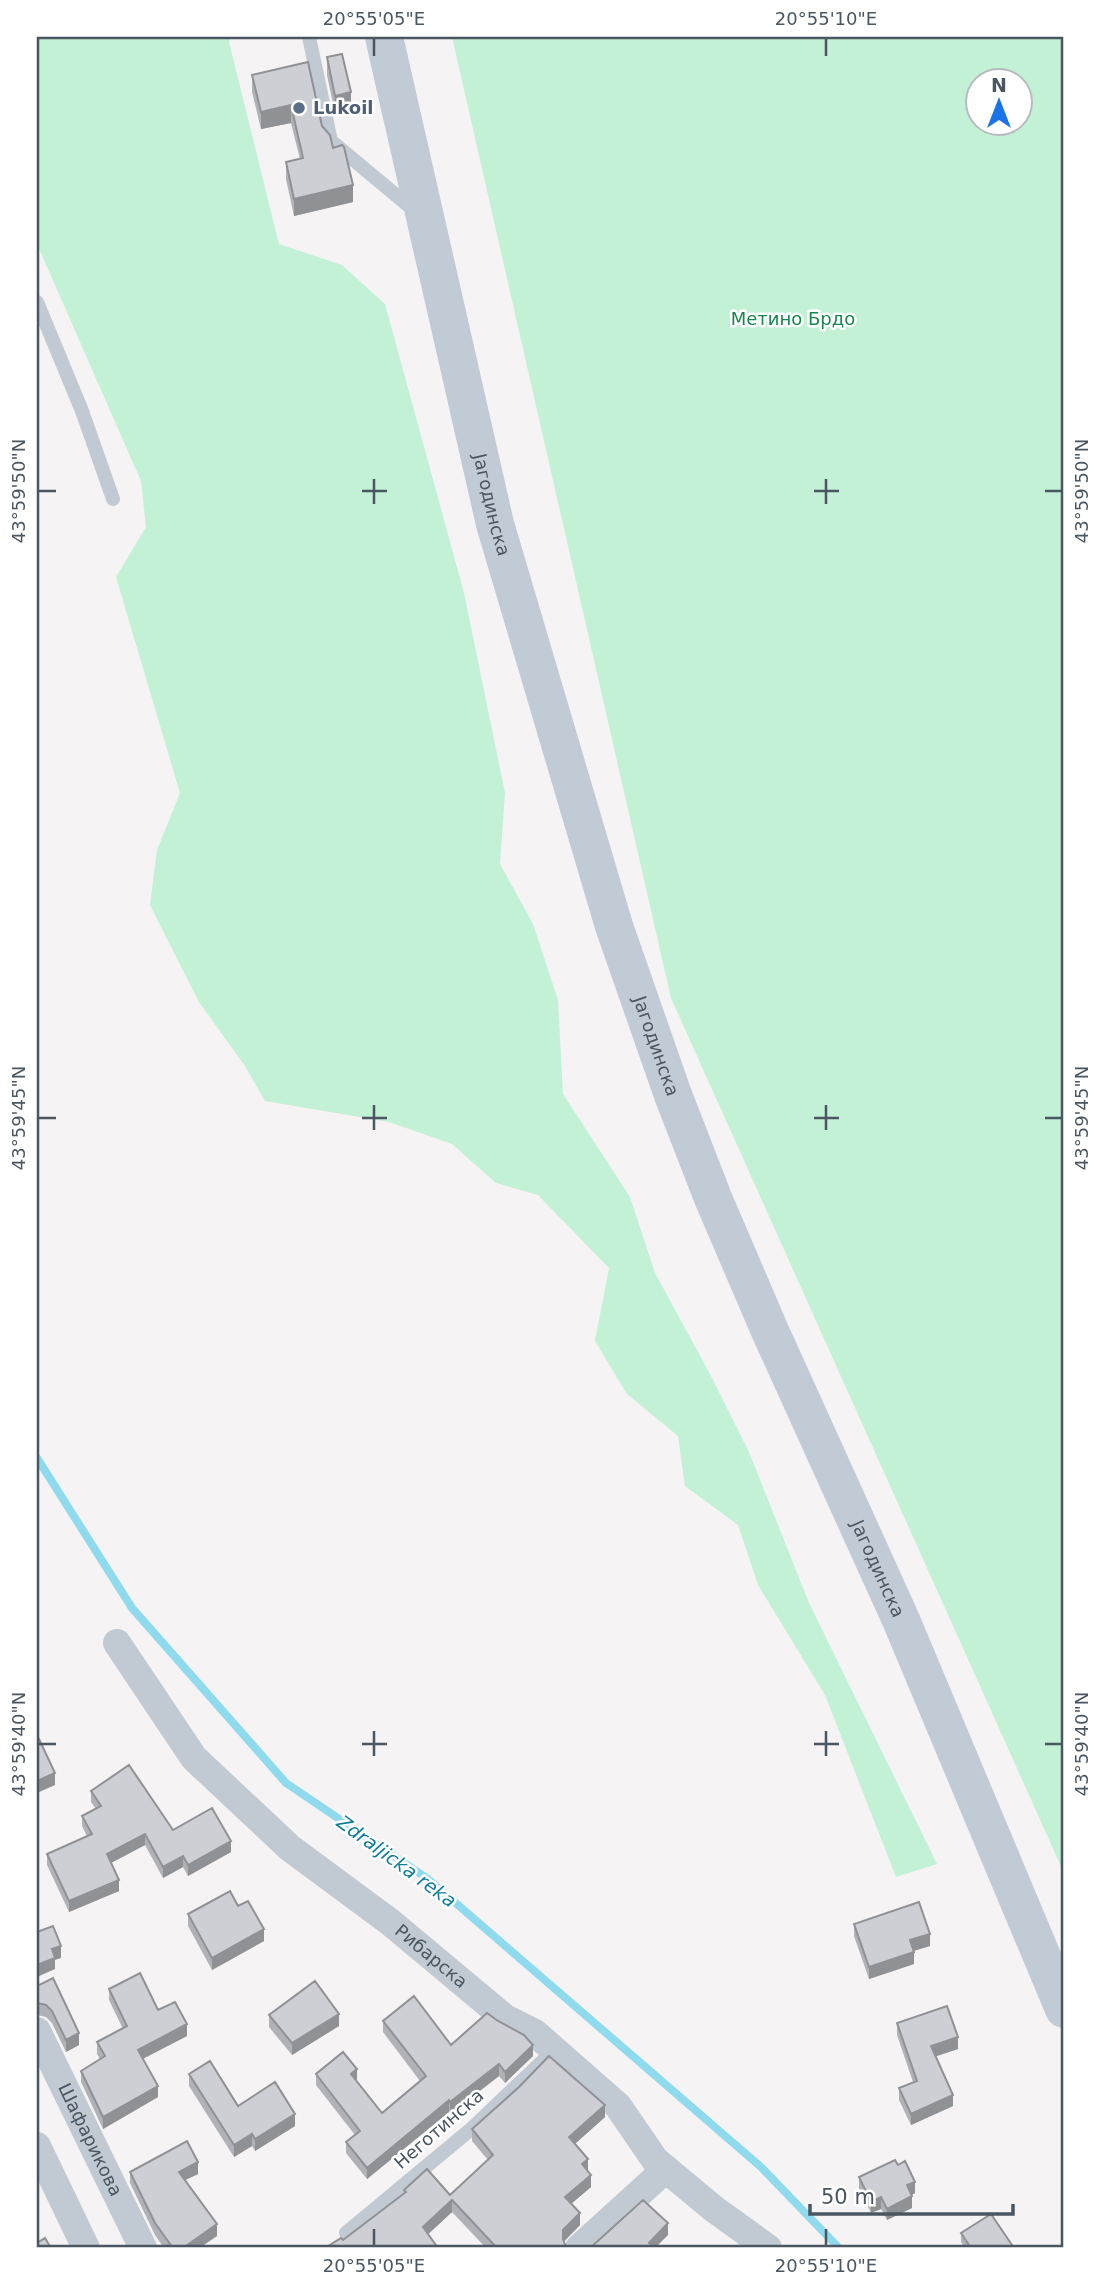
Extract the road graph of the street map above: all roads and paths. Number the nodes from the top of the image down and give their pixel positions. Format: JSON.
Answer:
{"nodes":[{"id":1,"x":309,"y":37,"type":"edge"},
{"id":2,"x":384,"y":37,"type":"edge"},
{"id":3,"x":425,"y":219,"type":"junction"},
{"id":4,"x":37,"y":302,"type":"edge"},
{"id":5,"x":113,"y":499,"type":"dead end"},
{"id":6,"x":117,"y":1643,"type":"dead end"},
{"id":7,"x":1064,"y":2009,"type":"edge"},
{"id":8,"x":37,"y":2031,"type":"edge"},
{"id":9,"x":554,"y":2050,"type":"junction"},
{"id":10,"x":37,"y":2147,"type":"edge"},
{"id":11,"x":666,"y":2169,"type":"junction"},
{"id":12,"x":346,"y":2233,"type":"dead end"},
{"id":13,"x":86,"y":2248,"type":"edge"},
{"id":14,"x":143,"y":2248,"type":"edge"},
{"id":15,"x":579,"y":2248,"type":"edge"},
{"id":16,"x":768,"y":2248,"type":"edge"}],
"edges":[{"from":1,"to":3,"type":"lane"},
{"from":2,"to":3,"type":"main road","name":"Јагодинска"},
{"from":3,"to":7,"type":"main road","name":"Јагодинска"},
{"from":4,"to":5,"type":"lane"},
{"from":6,"to":9,"type":"street","name":"Рибарска"},
{"from":8,"to":14,"type":"street","name":"Шафарикова"},
{"from":9,"to":11,"type":"street","name":"Рибарска"},
{"from":9,"to":12,"type":"lane","name":"Неготинска"},
{"from":10,"to":13,"type":"street"},
{"from":11,"to":15,"type":"street"},
{"from":11,"to":16,"type":"street","name":"Рибарска"}]}
